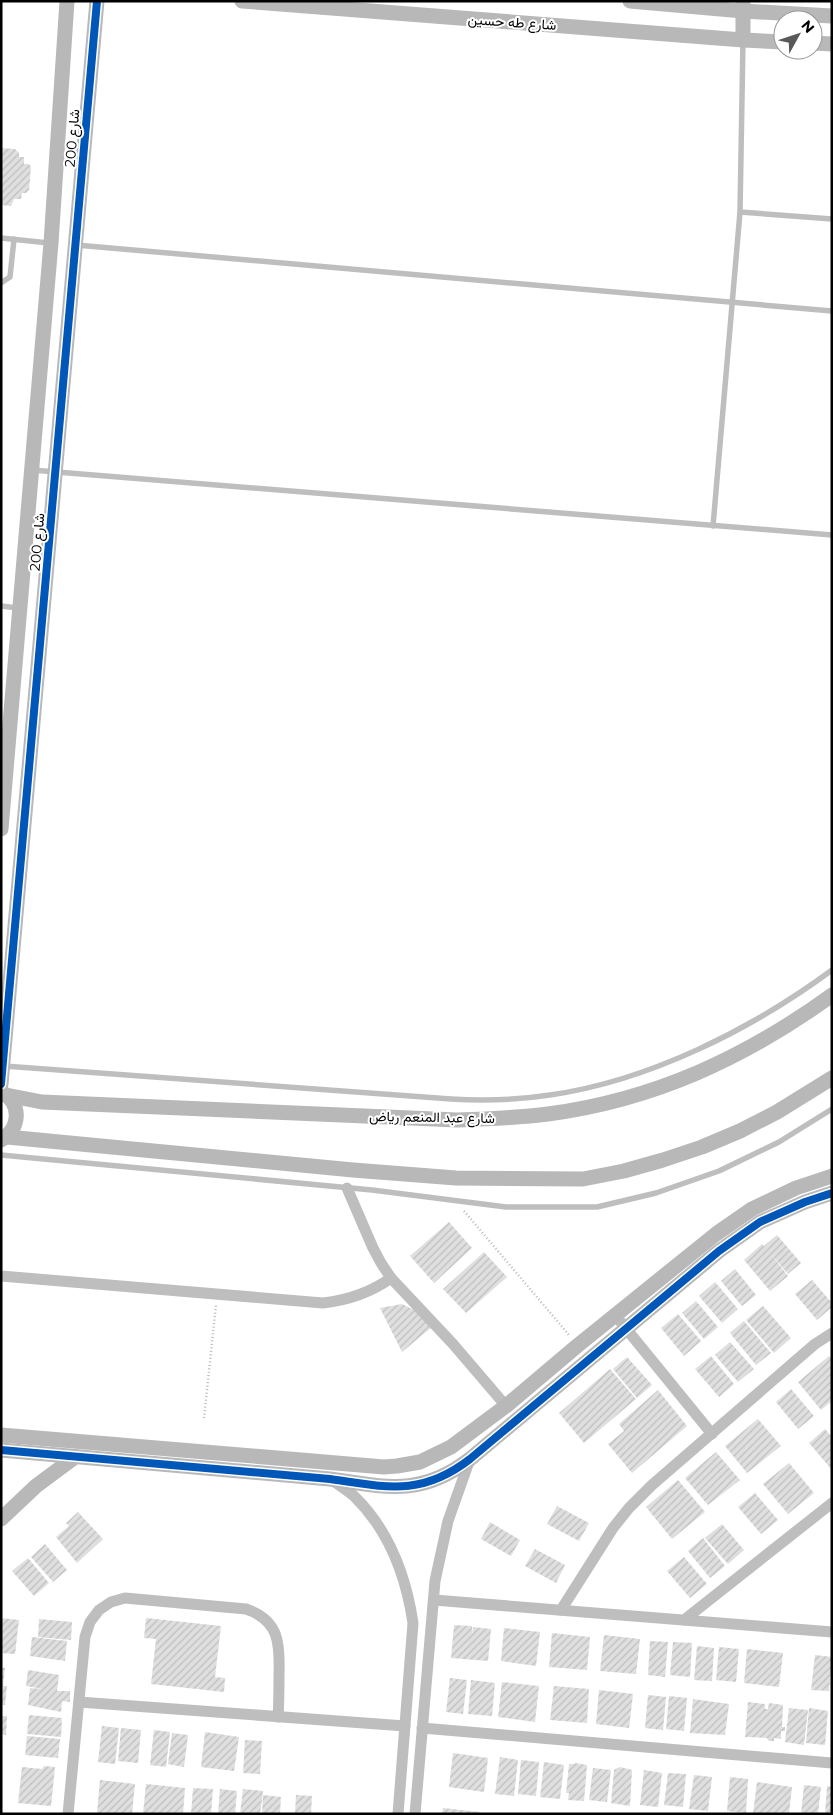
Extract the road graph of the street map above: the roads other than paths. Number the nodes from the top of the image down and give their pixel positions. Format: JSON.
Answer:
{"nodes":[{"id":1,"x":67,"y":1,"type":"edge"},
{"id":2,"x":97,"y":1,"type":"edge"},
{"id":3,"x":242,"y":1,"type":"edge"},
{"id":4,"x":630,"y":1,"type":"edge"},
{"id":5,"x":743,"y":6,"type":"edge"},
{"id":6,"x":832,"y":16,"type":"edge"},
{"id":7,"x":743,"y":40,"type":"junction"},
{"id":8,"x":773,"y":42,"type":"edge"},
{"id":9,"x":740,"y":212,"type":"junction"},
{"id":10,"x":832,"y":219,"type":"edge"},
{"id":11,"x":1,"y":238,"type":"edge"},
{"id":12,"x":14,"y":240,"type":"junction"},
{"id":13,"x":51,"y":243,"type":"junction"},
{"id":14,"x":76,"y":245,"type":"junction"},
{"id":15,"x":1,"y":283,"type":"edge"},
{"id":16,"x":732,"y":302,"type":"junction"},
{"id":17,"x":832,"y":311,"type":"edge"},
{"id":18,"x":32,"y":470,"type":"junction"},
{"id":19,"x":56,"y":472,"type":"junction"},
{"id":20,"x":712,"y":526,"type":"junction"},
{"id":21,"x":832,"y":535,"type":"edge"},
{"id":22,"x":1,"y":606,"type":"edge"},
{"id":23,"x":20,"y":608,"type":"junction"},
{"id":24,"x":1,"y":829,"type":"edge"},
{"id":25,"x":832,"y":970,"type":"edge"},
{"id":26,"x":832,"y":995,"type":"edge"},
{"id":27,"x":4,"y":1066,"type":"junction"},
{"id":28,"x":832,"y":1078,"type":"edge"},
{"id":29,"x":3,"y":1090,"type":"edge"},
{"id":30,"x":832,"y":1109,"type":"edge"},
{"id":31,"x":4,"y":1138,"type":"edge"},
{"id":32,"x":1,"y":1155,"type":"edge"},
{"id":33,"x":832,"y":1176,"type":"edge"},
{"id":34,"x":347,"y":1188,"type":"junction"},
{"id":35,"x":832,"y":1194,"type":"edge"},
{"id":36,"x":1,"y":1276,"type":"edge"},
{"id":37,"x":391,"y":1278,"type":"junction"},
{"id":38,"x":616,"y":1315,"type":"junction"},
{"id":39,"x":626,"y":1328,"type":"junction"},
{"id":40,"x":832,"y":1332,"type":"edge"},
{"id":41,"x":506,"y":1406,"type":"junction"},
{"id":42,"x":712,"y":1434,"type":"junction"},
{"id":43,"x":1,"y":1435,"type":"edge"},
{"id":44,"x":1,"y":1450,"type":"edge"},
{"id":45,"x":75,"y":1457,"type":"junction"},
{"id":46,"x":470,"y":1459,"type":"junction"},
{"id":47,"x":331,"y":1463,"type":"junction"},
{"id":48,"x":330,"y":1479,"type":"junction"},
{"id":49,"x":832,"y":1503,"type":"edge"},
{"id":50,"x":1,"y":1519,"type":"edge"},
{"id":51,"x":434,"y":1600,"type":"junction"},
{"id":52,"x":562,"y":1610,"type":"junction"},
{"id":53,"x":684,"y":1620,"type":"junction"},
{"id":54,"x":832,"y":1632,"type":"edge"},
{"id":55,"x":79,"y":1702,"type":"junction"},
{"id":56,"x":278,"y":1717,"type":"junction"},
{"id":57,"x":405,"y":1726,"type":"junction"},
{"id":58,"x":422,"y":1728,"type":"junction"},
{"id":59,"x":832,"y":1763,"type":"edge"},
{"id":60,"x":68,"y":1814,"type":"edge"},
{"id":61,"x":398,"y":1814,"type":"edge"},
{"id":62,"x":415,"y":1814,"type":"edge"}],
"edges":[{"from":1,"to":13,"type":"street","name":"شارع 200"},
{"from":2,"to":14,"type":"street","name":"شارع 200"},
{"from":3,"to":7,"type":"street","name":"شارع طه حسين"},
{"from":4,"to":5,"type":"street"},
{"from":5,"to":6,"type":"street"},
{"from":5,"to":7,"type":"street"},
{"from":7,"to":8,"type":"street","name":"شارع طه حسين"},
{"from":7,"to":9,"type":"lane"},
{"from":9,"to":10,"type":"lane"},
{"from":9,"to":16,"type":"lane"},
{"from":11,"to":12,"type":"lane"},
{"from":12,"to":13,"type":"lane"},
{"from":12,"to":15,"type":"lane"},
{"from":13,"to":18,"type":"street","name":"شارع 200"},
{"from":14,"to":16,"type":"lane"},
{"from":14,"to":19,"type":"street","name":"شارع 200"},
{"from":16,"to":17,"type":"lane"},
{"from":16,"to":20,"type":"lane"},
{"from":18,"to":19,"type":"lane"},
{"from":18,"to":23,"type":"street","name":"شارع 200"},
{"from":19,"to":20,"type":"lane"},
{"from":19,"to":27,"type":"street","name":"شارع 200"},
{"from":20,"to":21,"type":"lane"},
{"from":22,"to":23,"type":"lane"},
{"from":23,"to":24,"type":"street","name":"شارع 200"},
{"from":25,"to":27,"type":"lane"},
{"from":26,"to":29,"type":"street","name":"شارع عبد المنعم رياض"},
{"from":27,"to":29,"type":"street","name":"شارع 200"},
{"from":28,"to":31,"type":"street"},
{"from":29,"to":31,"type":"street"},
{"from":30,"to":34,"type":"lane"},
{"from":32,"to":34,"type":"lane"},
{"from":33,"to":38,"type":"street"},
{"from":34,"to":37,"type":"street"},
{"from":35,"to":39,"type":"street"},
{"from":36,"to":37,"type":"street"},
{"from":37,"to":41,"type":"street"},
{"from":38,"to":39,"type":"street"},
{"from":38,"to":41,"type":"street"},
{"from":39,"to":42,"type":"street"},
{"from":39,"to":46,"type":"street"},
{"from":40,"to":42,"type":"street"},
{"from":41,"to":47,"type":"street"},
{"from":42,"to":52,"type":"street"},
{"from":43,"to":47,"type":"street"},
{"from":44,"to":45,"type":"street"},
{"from":45,"to":48,"type":"street"},
{"from":45,"to":50,"type":"street"},
{"from":46,"to":48,"type":"street"},
{"from":46,"to":51,"type":"street"},
{"from":47,"to":48,"type":"street"},
{"from":48,"to":57,"type":"street"},
{"from":49,"to":53,"type":"street"},
{"from":51,"to":52,"type":"street"},
{"from":51,"to":58,"type":"street"},
{"from":52,"to":53,"type":"street"},
{"from":53,"to":54,"type":"street"},
{"from":55,"to":56,"type":"street"},
{"from":55,"to":56,"type":"street"},
{"from":55,"to":60,"type":"street"},
{"from":56,"to":57,"type":"street"},
{"from":57,"to":61,"type":"street"},
{"from":58,"to":59,"type":"street"},
{"from":58,"to":62,"type":"street"}]}
